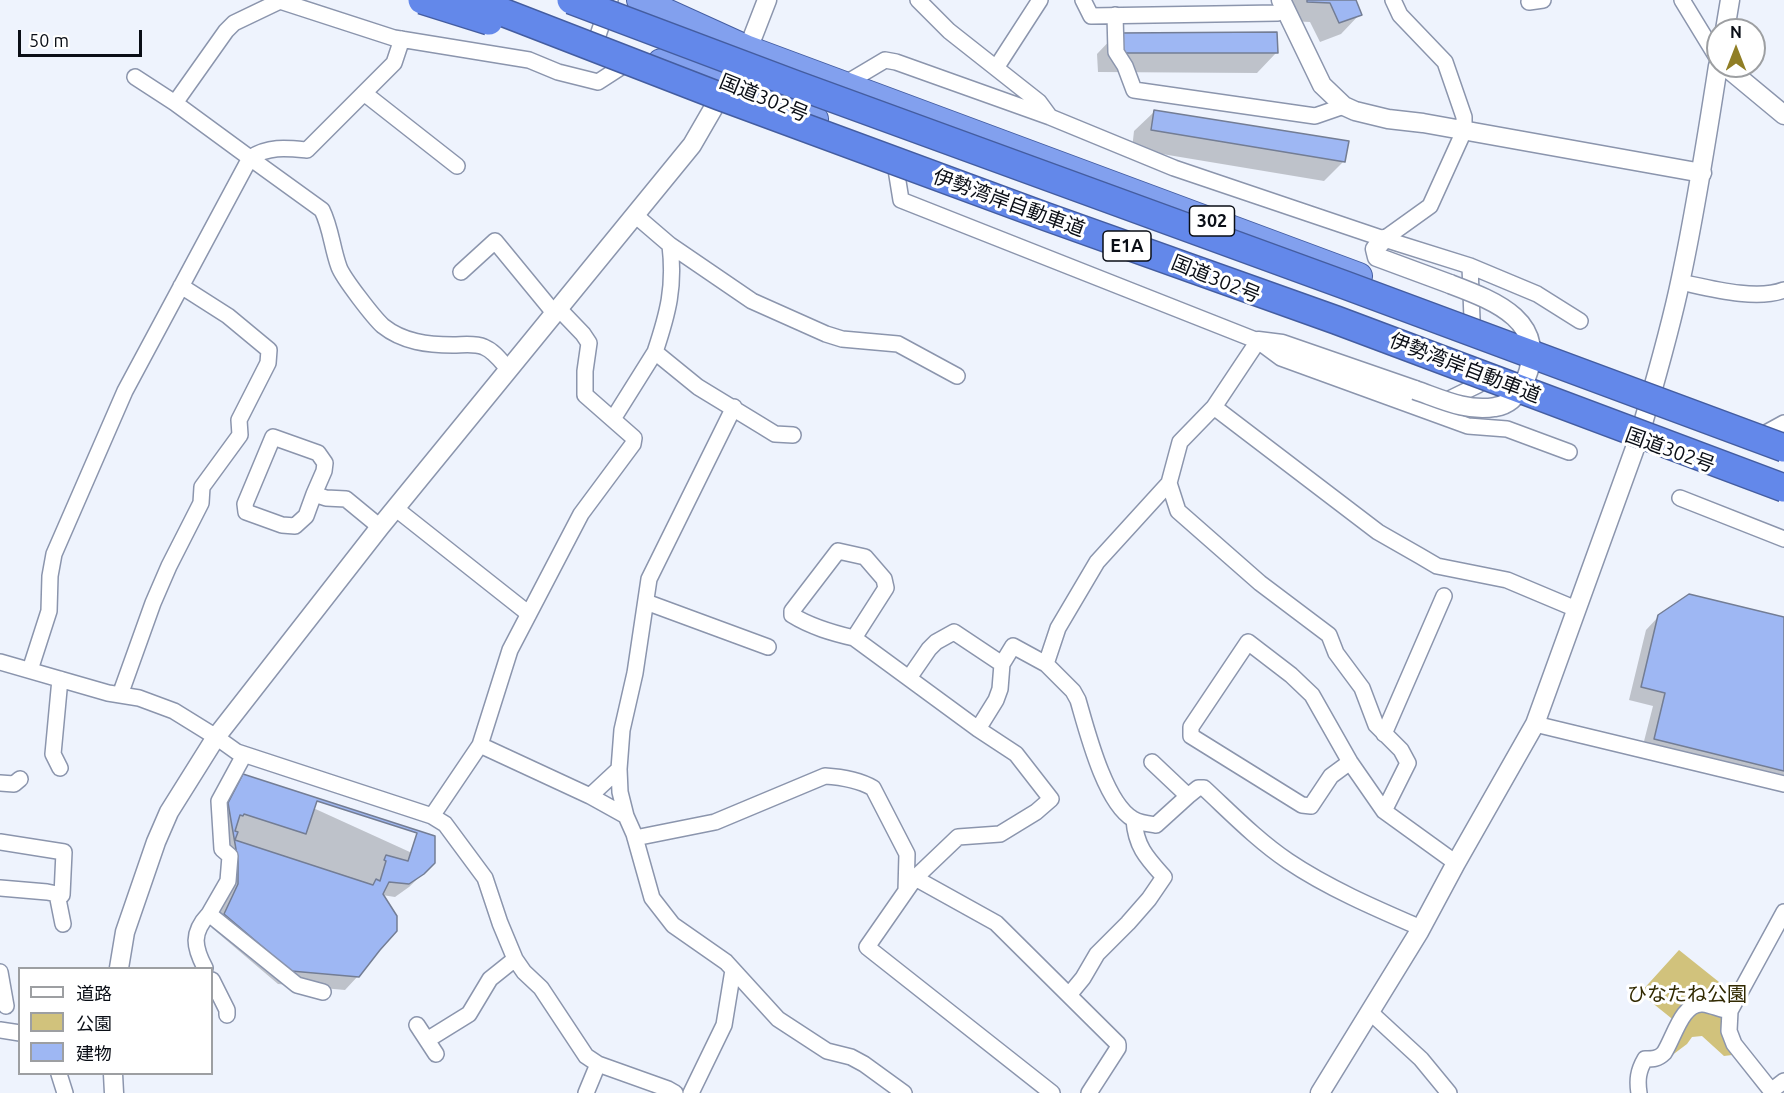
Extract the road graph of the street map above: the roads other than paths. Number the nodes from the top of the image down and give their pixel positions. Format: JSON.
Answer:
{"nodes":[{"id":1,"x":422,"y":0,"type":"edge"},
{"id":2,"x":471,"y":0,"type":"edge"},
{"id":3,"x":480,"y":0,"type":"edge"},
{"id":4,"x":571,"y":0,"type":"edge"},
{"id":5,"x":594,"y":0,"type":"edge"},
{"id":6,"x":610,"y":0,"type":"edge"},
{"id":7,"x":640,"y":0,"type":"edge"},
{"id":8,"x":767,"y":0,"type":"edge"},
{"id":9,"x":918,"y":0,"type":"edge"},
{"id":10,"x":1040,"y":0,"type":"edge"},
{"id":11,"x":1083,"y":0,"type":"edge"},
{"id":12,"x":1393,"y":0,"type":"edge"},
{"id":13,"x":1682,"y":0,"type":"edge"},
{"id":14,"x":1730,"y":0,"type":"edge"},
{"id":15,"x":280,"y":1,"type":"edge"},
{"id":16,"x":1283,"y":4,"type":"edge"},
{"id":17,"x":1115,"y":15,"type":"junction"},
{"id":18,"x":1727,"y":18,"type":"edge"},
{"id":19,"x":402,"y":39,"type":"junction"},
{"id":20,"x":1706,"y":39,"type":"edge"},
{"id":21,"x":596,"y":41,"type":"junction"},
{"id":22,"x":748,"y":49,"type":"junction"},
{"id":23,"x":640,"y":55,"type":"junction"},
{"id":24,"x":996,"y":68,"type":"junction"},
{"id":25,"x":135,"y":78,"type":"dead end"},
{"id":26,"x":1716,"y":78,"type":"edge"},
{"id":27,"x":1739,"y":78,"type":"edge"},
{"id":28,"x":794,"y":84,"type":"junction"},
{"id":29,"x":843,"y":85,"type":"junction"},
{"id":30,"x":724,"y":89,"type":"junction"},
{"id":31,"x":364,"y":93,"type":"junction"},
{"id":32,"x":175,"y":103,"type":"junction"},
{"id":33,"x":1344,"y":106,"type":"junction"},
{"id":34,"x":1784,"y":115,"type":"edge"},
{"id":35,"x":1050,"y":117,"type":"junction"},
{"id":36,"x":1464,"y":131,"type":"junction"},
{"id":37,"x":893,"y":151,"type":"junction"},
{"id":38,"x":250,"y":158,"type":"junction"},
{"id":39,"x":457,"y":166,"type":"dead end"},
{"id":40,"x":1702,"y":173,"type":"junction"},
{"id":41,"x":635,"y":215,"type":"junction"},
{"id":42,"x":1384,"y":239,"type":"junction"},
{"id":43,"x":670,"y":245,"type":"junction"},
{"id":44,"x":1470,"y":266,"type":"junction"},
{"id":45,"x":461,"y":272,"type":"dead end"},
{"id":46,"x":1680,"y":282,"type":"junction"},
{"id":47,"x":181,"y":286,"type":"junction"},
{"id":48,"x":1784,"y":290,"type":"edge"},
{"id":49,"x":557,"y":311,"type":"junction"},
{"id":50,"x":1472,"y":319,"type":"junction"},
{"id":51,"x":1580,"y":321,"type":"dead end"},
{"id":52,"x":1258,"y":341,"type":"junction"},
{"id":53,"x":656,"y":352,"type":"junction"},
{"id":54,"x":508,"y":369,"type":"junction"},
{"id":55,"x":957,"y":376,"type":"dead end"},
{"id":56,"x":1478,"y":385,"type":"junction"},
{"id":57,"x":1652,"y":391,"type":"junction"},
{"id":58,"x":734,"y":407,"type":"junction"},
{"id":59,"x":1214,"y":407,"type":"junction"},
{"id":60,"x":1426,"y":411,"type":"junction"},
{"id":61,"x":614,"y":419,"type":"junction"},
{"id":62,"x":793,"y":435,"type":"dead end"},
{"id":63,"x":1639,"y":437,"type":"junction"},
{"id":64,"x":1779,"y":437,"type":"edge"},
{"id":65,"x":1569,"y":452,"type":"dead end"},
{"id":66,"x":1169,"y":483,"type":"junction"},
{"id":67,"x":1784,"y":489,"type":"edge"},
{"id":68,"x":314,"y":494,"type":"junction"},
{"id":69,"x":1680,"y":498,"type":"dead end"},
{"id":70,"x":395,"y":508,"type":"junction"},
{"id":71,"x":380,"y":527,"type":"junction"},
{"id":72,"x":1784,"y":539,"type":"edge"},
{"id":73,"x":1444,"y":596,"type":"dead end"},
{"id":74,"x":646,"y":602,"type":"junction"},
{"id":75,"x":1576,"y":609,"type":"junction"},
{"id":76,"x":529,"y":614,"type":"junction"},
{"id":77,"x":854,"y":638,"type":"junction"},
{"id":78,"x":768,"y":647,"type":"dead end"},
{"id":79,"x":0,"y":662,"type":"edge"},
{"id":80,"x":1002,"y":664,"type":"junction"},
{"id":81,"x":1046,"y":664,"type":"junction"},
{"id":82,"x":30,"y":670,"type":"junction"},
{"id":83,"x":909,"y":678,"type":"junction"},
{"id":84,"x":60,"y":679,"type":"junction"},
{"id":85,"x":120,"y":695,"type":"junction"},
{"id":86,"x":1535,"y":724,"type":"junction"},
{"id":87,"x":978,"y":729,"type":"junction"},
{"id":88,"x":1384,"y":734,"type":"junction"},
{"id":89,"x":216,"y":737,"type":"junction"},
{"id":90,"x":480,"y":745,"type":"junction"},
{"id":91,"x":244,"y":755,"type":"junction"},
{"id":92,"x":1152,"y":762,"type":"dead end"},
{"id":93,"x":1350,"y":762,"type":"junction"},
{"id":94,"x":60,"y":768,"type":"dead end"},
{"id":95,"x":619,"y":769,"type":"junction"},
{"id":96,"x":20,"y":779,"type":"dead end"},
{"id":97,"x":0,"y":783,"type":"edge"},
{"id":98,"x":1784,"y":784,"type":"edge"},
{"id":99,"x":590,"y":795,"type":"junction"},
{"id":100,"x":1188,"y":796,"type":"junction"},
{"id":101,"x":1384,"y":811,"type":"junction"},
{"id":102,"x":432,"y":816,"type":"junction"},
{"id":103,"x":626,"y":816,"type":"junction"},
{"id":104,"x":1134,"y":820,"type":"junction"},
{"id":105,"x":635,"y":838,"type":"junction"},
{"id":106,"x":0,"y":842,"type":"edge"},
{"id":107,"x":1456,"y":863,"type":"junction"},
{"id":108,"x":915,"y":878,"type":"junction"},
{"id":109,"x":0,"y":888,"type":"edge"},
{"id":110,"x":906,"y":891,"type":"junction"},
{"id":111,"x":57,"y":894,"type":"junction"},
{"id":112,"x":1784,"y":912,"type":"edge"},
{"id":113,"x":209,"y":914,"type":"junction"},
{"id":114,"x":63,"y":924,"type":"dead end"},
{"id":115,"x":1421,"y":928,"type":"junction"},
{"id":116,"x":515,"y":959,"type":"junction"},
{"id":117,"x":119,"y":967,"type":"edge"},
{"id":118,"x":204,"y":967,"type":"edge"},
{"id":119,"x":733,"y":970,"type":"junction"},
{"id":120,"x":0,"y":972,"type":"edge"},
{"id":121,"x":213,"y":982,"type":"edge"},
{"id":122,"x":323,"y":992,"type":"dead end"},
{"id":123,"x":1069,"y":994,"type":"junction"},
{"id":124,"x":8,"y":1006,"type":"edge"},
{"id":125,"x":1730,"y":1011,"type":"junction"},
{"id":126,"x":1370,"y":1012,"type":"junction"},
{"id":127,"x":227,"y":1015,"type":"dead end"},
{"id":128,"x":417,"y":1025,"type":"dead end"},
{"id":129,"x":0,"y":1030,"type":"edge"},
{"id":130,"x":18,"y":1033,"type":"edge"},
{"id":131,"x":427,"y":1040,"type":"junction"},
{"id":132,"x":436,"y":1054,"type":"dead end"},
{"id":133,"x":598,"y":1064,"type":"junction"},
{"id":134,"x":60,"y":1075,"type":"edge"},
{"id":135,"x":113,"y":1075,"type":"edge"},
{"id":136,"x":1784,"y":1081,"type":"edge"},
{"id":137,"x":1772,"y":1092,"type":"edge"},
{"id":138,"x":65,"y":1093,"type":"edge"},
{"id":139,"x":114,"y":1093,"type":"edge"},
{"id":140,"x":586,"y":1093,"type":"edge"},
{"id":141,"x":675,"y":1093,"type":"edge"},
{"id":142,"x":691,"y":1093,"type":"edge"},
{"id":143,"x":903,"y":1093,"type":"edge"},
{"id":144,"x":1052,"y":1093,"type":"edge"},
{"id":145,"x":1089,"y":1093,"type":"edge"},
{"id":146,"x":1320,"y":1093,"type":"edge"},
{"id":147,"x":1449,"y":1093,"type":"edge"},
{"id":148,"x":1639,"y":1093,"type":"edge"}],
"edges":[{"from":1,"to":30,"type":"highway","bridge":true},
{"from":2,"to":30,"type":"highway","name":"伊勢湾岸自動車道","number":"E1A","bridge":true},
{"from":3,"to":21,"type":"highway","name":"国道302号"},
{"from":4,"to":28,"type":"highway","name":"伊勢湾岸自動車道","number":"E1A","bridge":true},
{"from":5,"to":28,"type":"highway","bridge":true},
{"from":6,"to":21,"type":"street"},
{"from":7,"to":22,"type":"highway","name":"国道302号","number":"302"},
{"from":8,"to":22,"type":"street"},
{"from":9,"to":24,"type":"street"},
{"from":10,"to":24,"type":"street"},
{"from":11,"to":17,"type":"street"},
{"from":12,"to":36,"type":"street"},
{"from":13,"to":20,"type":"street"},
{"from":14,"to":18,"type":"street"},
{"from":15,"to":19,"type":"street"},
{"from":15,"to":32,"type":"street"},
{"from":16,"to":17,"type":"street"},
{"from":16,"to":33,"type":"street"},
{"from":17,"to":33,"type":"street"},
{"from":19,"to":23,"type":"street"},
{"from":19,"to":31,"type":"street"},
{"from":21,"to":23,"type":"highway","name":"国道302号"},
{"from":22,"to":29,"type":"highway","name":"国道302号","number":"302"},
{"from":22,"to":30,"type":"street"},
{"from":23,"to":30,"type":"highway","name":"国道302号"},
{"from":24,"to":35,"type":"street"},
{"from":25,"to":32,"type":"street"},
{"from":26,"to":40,"type":"street"},
{"from":27,"to":34,"type":"street"},
{"from":28,"to":64,"type":"highway","name":"伊勢湾岸自動車道","number":"E1A","bridge":true},
{"from":29,"to":35,"type":"street"},
{"from":29,"to":50,"type":"highway","name":"国道302号","number":"302"},
{"from":30,"to":37,"type":"highway","name":"国道302号"},
{"from":30,"to":41,"type":"street"},
{"from":30,"to":67,"type":"highway","name":"伊勢湾岸自動車道","number":"E1A","bridge":true},
{"from":31,"to":38,"type":"street"},
{"from":31,"to":39,"type":"street"},
{"from":32,"to":38,"type":"street"},
{"from":33,"to":36,"type":"street"},
{"from":35,"to":42,"type":"street"},
{"from":36,"to":40,"type":"street"},
{"from":36,"to":42,"type":"street"},
{"from":37,"to":52,"type":"street"},
{"from":37,"to":56,"type":"highway","name":"国道302号"},
{"from":38,"to":47,"type":"street"},
{"from":38,"to":54,"type":"street"},
{"from":40,"to":46,"type":"street"},
{"from":41,"to":43,"type":"street"},
{"from":41,"to":49,"type":"street"},
{"from":42,"to":44,"type":"street"},
{"from":42,"to":52,"type":"street","bridge":true},
{"from":43,"to":53,"type":"street"},
{"from":43,"to":55,"type":"street"},
{"from":44,"to":50,"type":"street"},
{"from":44,"to":51,"type":"street"},
{"from":45,"to":49,"type":"street"},
{"from":46,"to":48,"type":"street"},
{"from":46,"to":57,"type":"street"},
{"from":47,"to":82,"type":"street"},
{"from":47,"to":85,"type":"street"},
{"from":49,"to":54,"type":"street"},
{"from":49,"to":61,"type":"street"},
{"from":50,"to":57,"type":"highway","name":"国道302号","number":"302"},
{"from":52,"to":59,"type":"street"},
{"from":52,"to":60,"type":"street"},
{"from":53,"to":58,"type":"street"},
{"from":53,"to":61,"type":"street"},
{"from":54,"to":70,"type":"street"},
{"from":56,"to":60,"type":"street"},
{"from":56,"to":63,"type":"highway","name":"国道302号"},
{"from":57,"to":63,"type":"street"},
{"from":57,"to":64,"type":"highway","name":"国道302号","number":"302"},
{"from":58,"to":62,"type":"street"},
{"from":58,"to":74,"type":"street"},
{"from":59,"to":66,"type":"street"},
{"from":59,"to":75,"type":"street"},
{"from":60,"to":65,"type":"street"},
{"from":61,"to":76,"type":"street"},
{"from":63,"to":67,"type":"highway","name":"国道302号"},
{"from":63,"to":75,"type":"street"},
{"from":66,"to":81,"type":"street"},
{"from":66,"to":88,"type":"street"},
{"from":68,"to":68,"type":"street"},
{"from":68,"to":71,"type":"street"},
{"from":69,"to":72,"type":"street"},
{"from":70,"to":71,"type":"street"},
{"from":70,"to":76,"type":"street"},
{"from":71,"to":89,"type":"street"},
{"from":73,"to":88,"type":"street"},
{"from":74,"to":78,"type":"street"},
{"from":74,"to":95,"type":"street"},
{"from":75,"to":86,"type":"street"},
{"from":76,"to":90,"type":"street"},
{"from":77,"to":77,"type":"street"},
{"from":77,"to":83,"type":"street"},
{"from":79,"to":82,"type":"street"},
{"from":80,"to":81,"type":"street"},
{"from":80,"to":83,"type":"street"},
{"from":80,"to":87,"type":"street"},
{"from":81,"to":104,"type":"street"},
{"from":82,"to":84,"type":"street"},
{"from":83,"to":87,"type":"street"},
{"from":84,"to":85,"type":"street"},
{"from":84,"to":94,"type":"street"},
{"from":85,"to":89,"type":"street"},
{"from":86,"to":98,"type":"street"},
{"from":86,"to":107,"type":"street"},
{"from":87,"to":108,"type":"street"},
{"from":88,"to":101,"type":"street"},
{"from":89,"to":91,"type":"street"},
{"from":89,"to":117,"type":"street"},
{"from":90,"to":99,"type":"street"},
{"from":90,"to":102,"type":"street"},
{"from":91,"to":102,"type":"street"},
{"from":91,"to":113,"type":"street"},
{"from":92,"to":100,"type":"street"},
{"from":93,"to":93,"type":"street"},
{"from":93,"to":101,"type":"street"},
{"from":95,"to":99,"type":"street"},
{"from":95,"to":103,"type":"street"},
{"from":96,"to":97,"type":"street"},
{"from":99,"to":103,"type":"street"},
{"from":100,"to":104,"type":"street"},
{"from":100,"to":115,"type":"street"},
{"from":101,"to":107,"type":"street"},
{"from":102,"to":116,"type":"street"},
{"from":103,"to":105,"type":"street"},
{"from":104,"to":123,"type":"street"},
{"from":105,"to":110,"type":"street"},
{"from":105,"to":119,"type":"street"},
{"from":106,"to":111,"type":"street"},
{"from":107,"to":115,"type":"street"},
{"from":108,"to":110,"type":"street"},
{"from":108,"to":123,"type":"street"},
{"from":109,"to":111,"type":"street"},
{"from":110,"to":144,"type":"street"},
{"from":111,"to":114,"type":"street"},
{"from":112,"to":125,"type":"street"},
{"from":113,"to":118,"type":"street"},
{"from":113,"to":122,"type":"street"},
{"from":115,"to":126,"type":"street"},
{"from":116,"to":131,"type":"street"},
{"from":116,"to":133,"type":"street"},
{"from":119,"to":142,"type":"street"},
{"from":119,"to":143,"type":"street"},
{"from":120,"to":124,"type":"street"},
{"from":121,"to":127,"type":"street"},
{"from":123,"to":145,"type":"street"},
{"from":125,"to":137,"type":"street"},
{"from":125,"to":148,"type":"street"},
{"from":126,"to":146,"type":"street"},
{"from":126,"to":147,"type":"street"},
{"from":128,"to":131,"type":"street"},
{"from":129,"to":130,"type":"street"},
{"from":131,"to":132,"type":"street"},
{"from":133,"to":140,"type":"street"},
{"from":133,"to":141,"type":"street"},
{"from":134,"to":138,"type":"street"},
{"from":135,"to":139,"type":"street"},
{"from":136,"to":137,"type":"street"}]}
